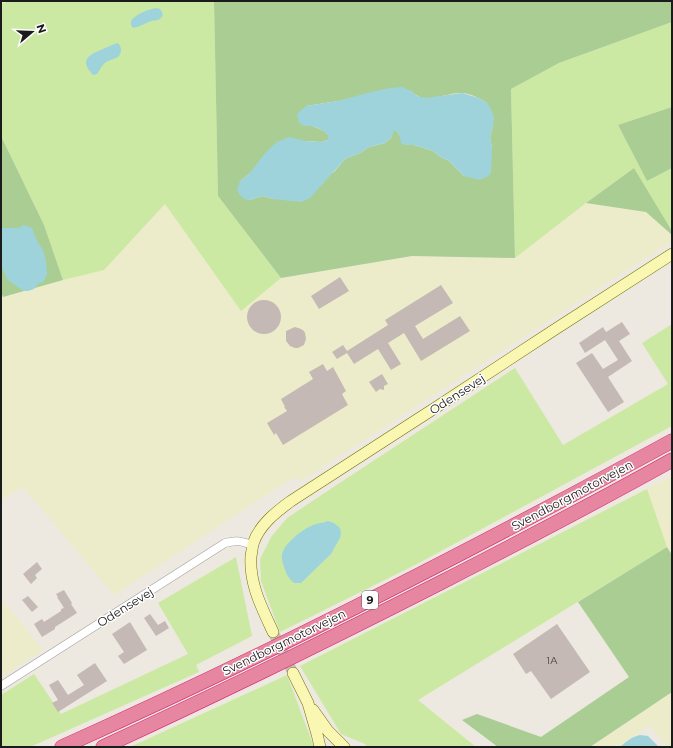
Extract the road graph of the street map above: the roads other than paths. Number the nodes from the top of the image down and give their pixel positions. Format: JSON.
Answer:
{"nodes":[{"id":1,"x":672,"y":254,"type":"edge"},
{"id":2,"x":672,"y":441,"type":"edge"},
{"id":3,"x":672,"y":460,"type":"edge"},
{"id":4,"x":252,"y":545,"type":"junction"},
{"id":5,"x":273,"y":632,"type":"tunnel mouth"},
{"id":6,"x":293,"y":673,"type":"tunnel mouth"},
{"id":7,"x":1,"y":686,"type":"edge"},
{"id":8,"x":308,"y":703,"type":"junction"},
{"id":9,"x":62,"y":747,"type":"edge"},
{"id":10,"x":103,"y":747,"type":"edge"},
{"id":11,"x":320,"y":747,"type":"edge"},
{"id":12,"x":344,"y":747,"type":"edge"}],
"edges":[{"from":1,"to":4,"type":"main road","name":"Odensevej"},
{"from":2,"to":9,"type":"highway","name":"Svendborgmotorvejen","number":"9"},
{"from":3,"to":10,"type":"highway","name":"Svendborgmotorvejen","number":"9"},
{"from":4,"to":5,"type":"main road","name":"Odensevej"},
{"from":4,"to":7,"type":"street","name":"Odensevej"},
{"from":6,"to":8,"type":"main road"},
{"from":8,"to":11,"type":"main road"},
{"from":8,"to":12,"type":"main road"}]}
